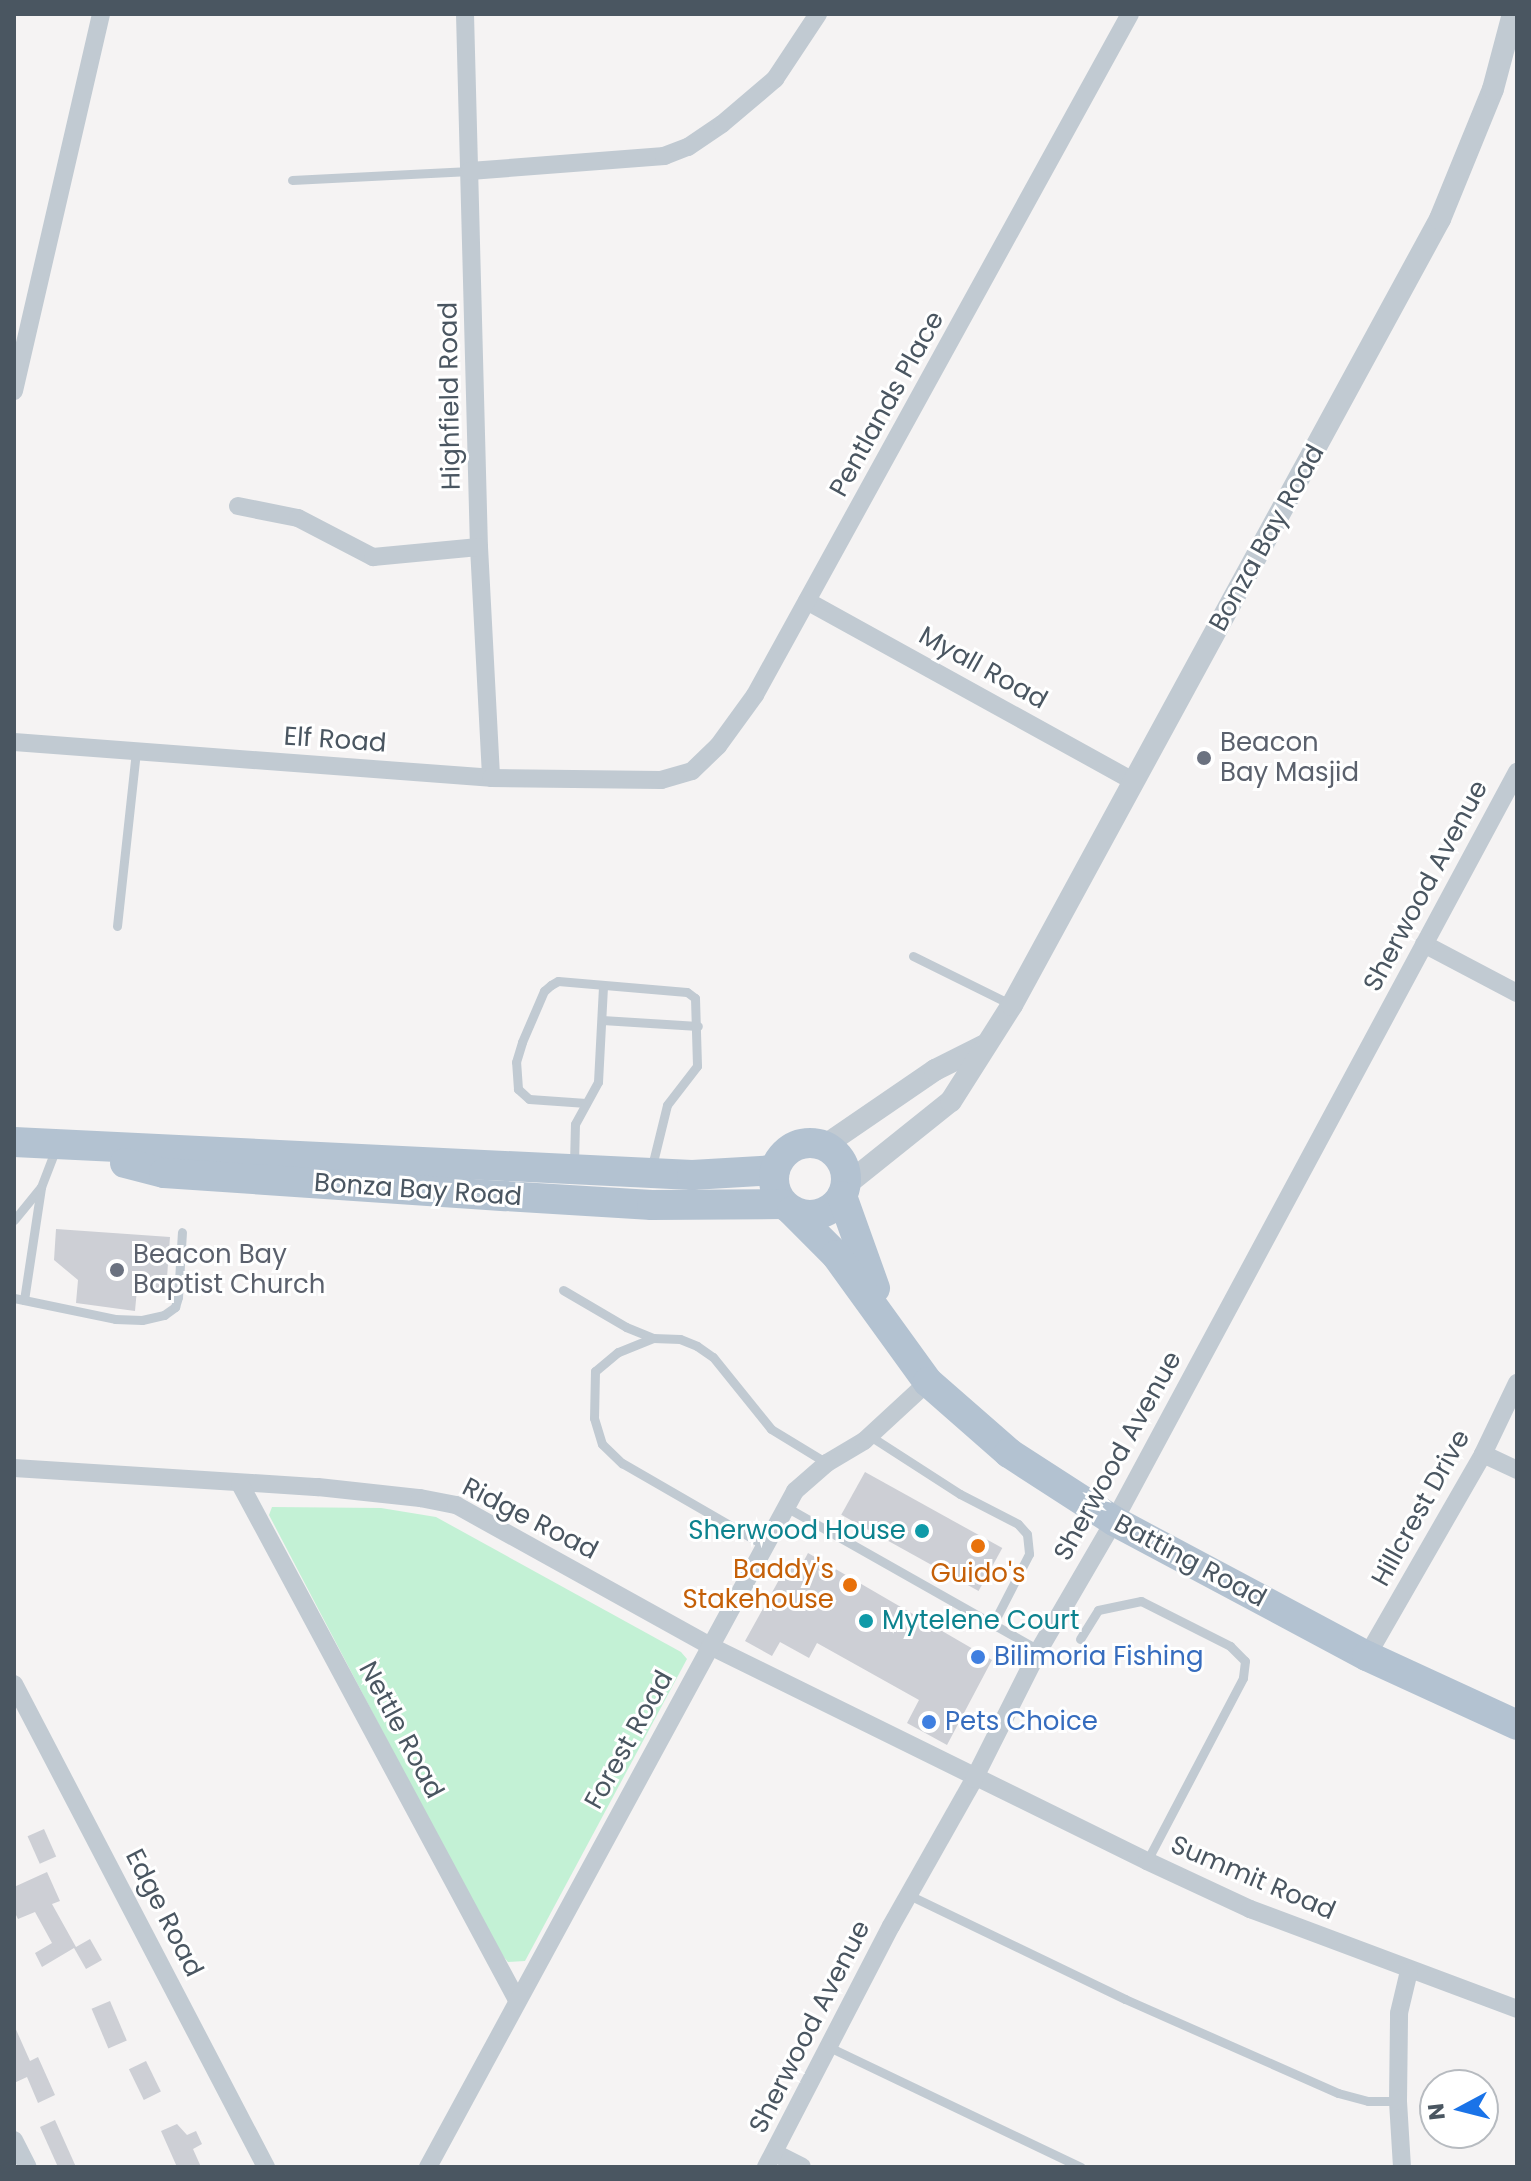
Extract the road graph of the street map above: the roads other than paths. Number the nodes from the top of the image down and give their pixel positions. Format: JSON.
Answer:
{"nodes":[{"id":1,"x":101,"y":14,"type":"edge"},
{"id":2,"x":465,"y":14,"type":"edge"},
{"id":3,"x":818,"y":14,"type":"edge"},
{"id":4,"x":1130,"y":14,"type":"edge"},
{"id":5,"x":1513,"y":14,"type":"edge"},
{"id":6,"x":470,"y":171,"type":"junction"},
{"id":7,"x":292,"y":180,"type":"dead end"},
{"id":8,"x":14,"y":391,"type":"edge"},
{"id":9,"x":238,"y":506,"type":"dead end"},
{"id":10,"x":479,"y":547,"type":"junction"},
{"id":11,"x":807,"y":601,"type":"junction"},
{"id":12,"x":14,"y":742,"type":"edge"},
{"id":13,"x":136,"y":751,"type":"junction"},
{"id":14,"x":1517,"y":772,"type":"edge"},
{"id":15,"x":491,"y":778,"type":"junction"},
{"id":16,"x":653,"y":780,"type":"joint"},
{"id":17,"x":1133,"y":781,"type":"junction"},
{"id":18,"x":117,"y":926,"type":"dead end"},
{"id":19,"x":1424,"y":944,"type":"junction"},
{"id":20,"x":913,"y":956,"type":"dead end"},
{"id":21,"x":603,"y":986,"type":"junction"},
{"id":22,"x":1517,"y":993,"type":"edge"},
{"id":23,"x":1012,"y":1005,"type":"junction"},
{"id":24,"x":602,"y":1020,"type":"junction"},
{"id":25,"x":698,"y":1026,"type":"junction"},
{"id":26,"x":984,"y":1045,"type":"junction"},
{"id":27,"x":586,"y":1103,"type":"junction"},
{"id":28,"x":14,"y":1142,"type":"edge"},
{"id":29,"x":57,"y":1145,"type":"junction"},
{"id":30,"x":824,"y":1146,"type":"junction"},
{"id":31,"x":573,"y":1170,"type":"junction"},
{"id":32,"x":775,"y":1170,"type":"junction"},
{"id":33,"x":650,"y":1173,"type":"junction"},
{"id":34,"x":41,"y":1187,"type":"junction"},
{"id":35,"x":844,"y":1191,"type":"junction"},
{"id":36,"x":787,"y":1208,"type":"junction"},
{"id":37,"x":14,"y":1220,"type":"edge"},
{"id":38,"x":182,"y":1232,"type":"dead end"},
{"id":39,"x":563,"y":1290,"type":"dead end"},
{"id":40,"x":19,"y":1299,"type":"edge"},
{"id":41,"x":653,"y":1338,"type":"junction"},
{"id":42,"x":901,"y":1344,"type":"junction"},
{"id":43,"x":928,"y":1382,"type":"junction"},
{"id":44,"x":1517,"y":1383,"type":"edge"},
{"id":45,"x":869,"y":1435,"type":"junction"},
{"id":46,"x":1483,"y":1454,"type":"junction"},
{"id":47,"x":827,"y":1463,"type":"junction"},
{"id":48,"x":14,"y":1468,"type":"edge"},
{"id":49,"x":1517,"y":1470,"type":"edge"},
{"id":50,"x":240,"y":1484,"type":"junction"},
{"id":51,"x":786,"y":1507,"type":"junction"},
{"id":52,"x":1114,"y":1521,"type":"junction"},
{"id":53,"x":764,"y":1545,"type":"junction"},
{"id":54,"x":993,"y":1624,"type":"junction"},
{"id":55,"x":1080,"y":1639,"type":"dead end"},
{"id":56,"x":710,"y":1646,"type":"junction"},
{"id":57,"x":1039,"y":1650,"type":"junction"},
{"id":58,"x":1367,"y":1656,"type":"junction"},
{"id":59,"x":14,"y":1684,"type":"edge"},
{"id":60,"x":19,"y":1707,"type":"edge"},
{"id":61,"x":1517,"y":1725,"type":"edge"},
{"id":62,"x":974,"y":1779,"type":"junction"},
{"id":63,"x":1147,"y":1861,"type":"junction"},
{"id":64,"x":909,"y":1895,"type":"junction"},
{"id":65,"x":1409,"y":1971,"type":"junction"},
{"id":66,"x":517,"y":2000,"type":"junction"},
{"id":67,"x":1517,"y":2009,"type":"edge"},
{"id":68,"x":829,"y":2047,"type":"junction"},
{"id":69,"x":1398,"y":2101,"type":"junction"},
{"id":70,"x":14,"y":2140,"type":"edge"},
{"id":71,"x":770,"y":2160,"type":"edge"},
{"id":72,"x":28,"y":2167,"type":"edge"},
{"id":73,"x":266,"y":2167,"type":"edge"},
{"id":74,"x":428,"y":2167,"type":"edge"},
{"id":75,"x":802,"y":2167,"type":"edge"},
{"id":76,"x":1081,"y":2167,"type":"edge"},
{"id":77,"x":1402,"y":2167,"type":"edge"}],
"edges":[{"from":1,"to":8,"type":"street"},
{"from":2,"to":6,"type":"street","name":"Highfield Road"},
{"from":3,"to":6,"type":"street"},
{"from":4,"to":11,"type":"street","name":"Pentlands Place"},
{"from":5,"to":17,"type":"street","name":"Bonza Bay Road"},
{"from":6,"to":7,"type":"lane"},
{"from":6,"to":10,"type":"street","name":"Highfield Road"},
{"from":9,"to":10,"type":"street"},
{"from":10,"to":15,"type":"street","name":"Highfield Road"},
{"from":11,"to":16,"type":"street","name":"Pentlands Place"},
{"from":11,"to":17,"type":"street","name":"Myall Road"},
{"from":12,"to":13,"type":"street","name":"Elf Road"},
{"from":13,"to":15,"type":"street","name":"Elf Road"},
{"from":13,"to":18,"type":"lane"},
{"from":14,"to":19,"type":"street","name":"Sherwood Avenue"},
{"from":15,"to":16,"type":"street","name":"Elf Road"},
{"from":17,"to":23,"type":"street","name":"Bonza Bay Road"},
{"from":19,"to":22,"type":"street"},
{"from":19,"to":52,"type":"street","name":"Sherwood Avenue"},
{"from":20,"to":23,"type":"lane"},
{"from":21,"to":24,"type":"lane"},
{"from":21,"to":25,"type":"lane"},
{"from":21,"to":27,"type":"lane"},
{"from":23,"to":26,"type":"street","name":"Bonza Bay Road"},
{"from":24,"to":25,"type":"lane"},
{"from":24,"to":27,"type":"lane"},
{"from":25,"to":33,"type":"lane"},
{"from":26,"to":30,"type":"street","name":"Bonza Bay Road"},
{"from":26,"to":35,"type":"street","name":"Bonza Bay Road"},
{"from":27,"to":31,"type":"lane"},
{"from":28,"to":29,"type":"main road","name":"Bonza Bay Road"},
{"from":29,"to":31,"type":"main road","name":"Bonza Bay Road"},
{"from":29,"to":34,"type":"lane"},
{"from":29,"to":36,"type":"main road","name":"Bonza Bay Road"},
{"from":30,"to":32,"type":"main road"},
{"from":30,"to":35,"type":"main road"},
{"from":31,"to":33,"type":"main road","name":"Bonza Bay Road"},
{"from":32,"to":33,"type":"main road","name":"Bonza Bay Road"},
{"from":32,"to":36,"type":"main road"},
{"from":34,"to":37,"type":"lane"},
{"from":34,"to":40,"type":"lane"},
{"from":35,"to":36,"type":"main road"},
{"from":35,"to":42,"type":"main road","name":"Batting Road"},
{"from":36,"to":42,"type":"main road","name":"Batting Road"},
{"from":38,"to":40,"type":"lane"},
{"from":39,"to":41,"type":"lane"},
{"from":41,"to":47,"type":"lane"},
{"from":41,"to":53,"type":"lane"},
{"from":42,"to":43,"type":"main road","name":"Batting Road"},
{"from":43,"to":45,"type":"street","name":"Forest Road"},
{"from":43,"to":52,"type":"main road","name":"Batting Road"},
{"from":44,"to":46,"type":"street","name":"Hillcrest Drive"},
{"from":45,"to":47,"type":"street","name":"Forest Road"},
{"from":45,"to":54,"type":"lane"},
{"from":46,"to":49,"type":"street"},
{"from":46,"to":58,"type":"street","name":"Hillcrest Drive"},
{"from":47,"to":51,"type":"street","name":"Forest Road"},
{"from":48,"to":50,"type":"street","name":"Ridge Road"},
{"from":50,"to":56,"type":"street","name":"Ridge Road"},
{"from":50,"to":66,"type":"street","name":"Nettle Road"},
{"from":51,"to":53,"type":"street","name":"Forest Road"},
{"from":51,"to":54,"type":"lane"},
{"from":52,"to":57,"type":"street","name":"Sherwood Avenue"},
{"from":52,"to":58,"type":"main road","name":"Batting Road"},
{"from":53,"to":56,"type":"street","name":"Forest Road"},
{"from":54,"to":57,"type":"lane"},
{"from":55,"to":63,"type":"lane"},
{"from":56,"to":62,"type":"street","name":"Ridge Road"},
{"from":56,"to":66,"type":"street","name":"Forest Road"},
{"from":57,"to":62,"type":"street","name":"Sherwood Avenue"},
{"from":58,"to":61,"type":"main road","name":"Batting Road"},
{"from":59,"to":60,"type":"street","name":"Edge Road"},
{"from":60,"to":73,"type":"street","name":"Edge Road"},
{"from":62,"to":63,"type":"street","name":"Summit Road"},
{"from":62,"to":64,"type":"street","name":"Sherwood Avenue"},
{"from":63,"to":65,"type":"street","name":"Summit Road"},
{"from":64,"to":68,"type":"street","name":"Sherwood Avenue"},
{"from":64,"to":69,"type":"lane"},
{"from":65,"to":67,"type":"street","name":"Summit Road"},
{"from":65,"to":69,"type":"street"},
{"from":66,"to":74,"type":"street","name":"Forest Road"},
{"from":68,"to":71,"type":"street","name":"Sherwood Avenue"},
{"from":68,"to":76,"type":"lane"},
{"from":69,"to":77,"type":"street"},
{"from":70,"to":72,"type":"street"},
{"from":71,"to":75,"type":"street"}]}
